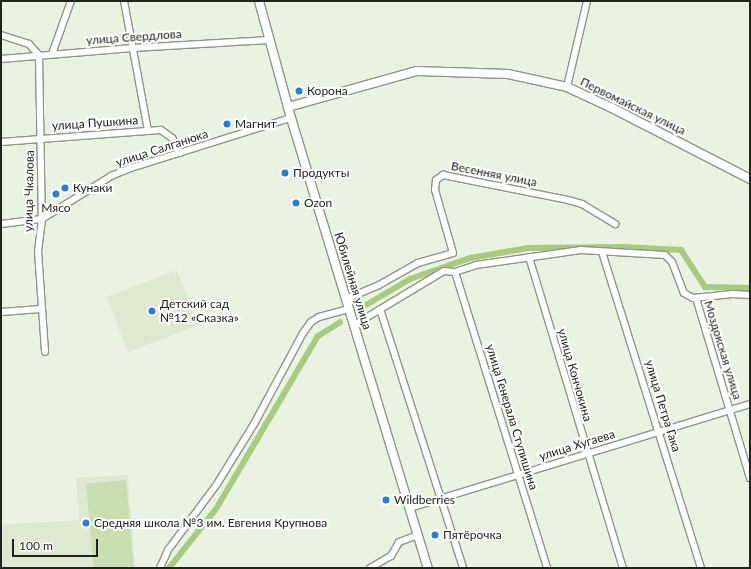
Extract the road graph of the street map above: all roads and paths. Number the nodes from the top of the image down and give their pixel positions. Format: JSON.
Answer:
{"nodes":[{"id":1,"x":71,"y":1,"type":"edge"},
{"id":2,"x":124,"y":1,"type":"edge"},
{"id":3,"x":258,"y":1,"type":"edge"},
{"id":4,"x":587,"y":1,"type":"edge"},
{"id":5,"x":1,"y":35,"type":"edge"},
{"id":6,"x":269,"y":40,"type":"junction"},
{"id":7,"x":133,"y":48,"type":"junction"},
{"id":8,"x":52,"y":54,"type":"junction"},
{"id":9,"x":39,"y":55,"type":"junction"},
{"id":10,"x":1,"y":59,"type":"edge"},
{"id":11,"x":567,"y":87,"type":"junction"},
{"id":12,"x":288,"y":106,"type":"junction"},
{"id":13,"x":291,"y":118,"type":"junction"},
{"id":14,"x":148,"y":131,"type":"junction"},
{"id":15,"x":41,"y":138,"type":"junction"},
{"id":16,"x":1,"y":142,"type":"edge"},
{"id":17,"x":180,"y":153,"type":"junction"},
{"id":18,"x":750,"y":179,"type":"edge"},
{"id":19,"x":42,"y":219,"type":"junction"},
{"id":20,"x":1,"y":224,"type":"edge"},
{"id":21,"x":615,"y":224,"type":"dead end"},
{"id":22,"x":602,"y":252,"type":"junction"},
{"id":23,"x":529,"y":257,"type":"junction"},
{"id":24,"x":455,"y":272,"type":"junction"},
{"id":25,"x":750,"y":295,"type":"edge"},
{"id":26,"x":696,"y":298,"type":"junction"},
{"id":27,"x":346,"y":299,"type":"junction"},
{"id":28,"x":41,"y":308,"type":"junction"},
{"id":29,"x":349,"y":309,"type":"junction"},
{"id":30,"x":380,"y":309,"type":"junction"},
{"id":31,"x":1,"y":312,"type":"edge"},
{"id":32,"x":354,"y":325,"type":"junction"},
{"id":33,"x":45,"y":352,"type":"dead end"},
{"id":34,"x":750,"y":404,"type":"edge"},
{"id":35,"x":730,"y":410,"type":"junction"},
{"id":36,"x":660,"y":431,"type":"junction"},
{"id":37,"x":587,"y":452,"type":"junction"},
{"id":38,"x":518,"y":474,"type":"junction"},
{"id":39,"x":750,"y":478,"type":"edge"},
{"id":40,"x":441,"y":498,"type":"junction"},
{"id":41,"x":410,"y":508,"type":"junction"},
{"id":42,"x":418,"y":535,"type":"junction"},
{"id":43,"x":160,"y":568,"type":"edge"},
{"id":44,"x":370,"y":568,"type":"edge"},
{"id":45,"x":428,"y":568,"type":"edge"},
{"id":46,"x":463,"y":568,"type":"edge"},
{"id":47,"x":547,"y":568,"type":"edge"},
{"id":48,"x":623,"y":568,"type":"edge"},
{"id":49,"x":701,"y":568,"type":"edge"}],
"edges":[{"from":1,"to":8,"type":"street"},
{"from":2,"to":7,"type":"street"},
{"from":3,"to":6,"type":"main road","name":"Юбилейная улица"},
{"from":4,"to":11,"type":"street"},
{"from":5,"to":9,"type":"street"},
{"from":6,"to":7,"type":"street","name":"улица Свердлова"},
{"from":6,"to":12,"type":"main road","name":"Юбилейная улица"},
{"from":7,"to":8,"type":"street","name":"улица Свердлова"},
{"from":7,"to":14,"type":"street"},
{"from":8,"to":9,"type":"street","name":"улица Свердлова"},
{"from":9,"to":10,"type":"street","name":"улица Свердлова"},
{"from":9,"to":15,"type":"street","name":"улица Чкалова"},
{"from":11,"to":12,"type":"main road","name":"Первомайская улица"},
{"from":11,"to":18,"type":"main road","name":"Первомайская улица"},
{"from":12,"to":13,"type":"main road","name":"Юбилейная улица"},
{"from":13,"to":17,"type":"street","name":"улица Салганюка"},
{"from":13,"to":27,"type":"main road","name":"Юбилейная улица"},
{"from":14,"to":15,"type":"street","name":"улица Пушкина"},
{"from":14,"to":17,"type":"street","name":"улица Пушкина"},
{"from":15,"to":16,"type":"street","name":"улица Пушкина"},
{"from":15,"to":19,"type":"street","name":"улица Чкалова"},
{"from":17,"to":19,"type":"street","name":"улица Салганюка"},
{"from":19,"to":20,"type":"street","name":"улица Салганюка"},
{"from":19,"to":28,"type":"street","name":"улица Чкалова"},
{"from":21,"to":27,"type":"street","name":"Весенняя улица"},
{"from":22,"to":23,"type":"street"},
{"from":22,"to":26,"type":"street"},
{"from":22,"to":36,"type":"street","name":"улица Петра Гака"},
{"from":23,"to":24,"type":"street"},
{"from":23,"to":37,"type":"street","name":"улица Кончокина"},
{"from":24,"to":30,"type":"street"},
{"from":24,"to":38,"type":"street","name":"улица Генерала Ступишина"},
{"from":25,"to":26,"type":"street"},
{"from":26,"to":35,"type":"street","name":"Моздокская улица"},
{"from":27,"to":29,"type":"main road","name":"Юбилейная улица"},
{"from":28,"to":31,"type":"street"},
{"from":28,"to":33,"type":"street","name":"улица Чкалова"},
{"from":29,"to":32,"type":"main road","name":"Юбилейная улица"},
{"from":29,"to":43,"type":"street"},
{"from":30,"to":32,"type":"street"},
{"from":30,"to":40,"type":"street"},
{"from":32,"to":41,"type":"main road","name":"Юбилейная улица"},
{"from":34,"to":35,"type":"street","name":"улица Хугаева"},
{"from":35,"to":36,"type":"street","name":"улица Хугаева"},
{"from":35,"to":39,"type":"street","name":"Моздокская улица"},
{"from":36,"to":37,"type":"street","name":"улица Хугаева"},
{"from":36,"to":49,"type":"street","name":"улица Петра Гака"},
{"from":37,"to":38,"type":"street","name":"улица Хугаева"},
{"from":37,"to":48,"type":"street","name":"улица Кончокина"},
{"from":38,"to":40,"type":"street","name":"улица Хугаева"},
{"from":38,"to":47,"type":"street","name":"улица Генерала Ступишина"},
{"from":40,"to":41,"type":"street","name":"улица Хугаева"},
{"from":40,"to":46,"type":"street"},
{"from":41,"to":42,"type":"main road","name":"Юбилейная улица"},
{"from":42,"to":44,"type":"street"},
{"from":42,"to":45,"type":"main road","name":"Юбилейная улица"}]}
